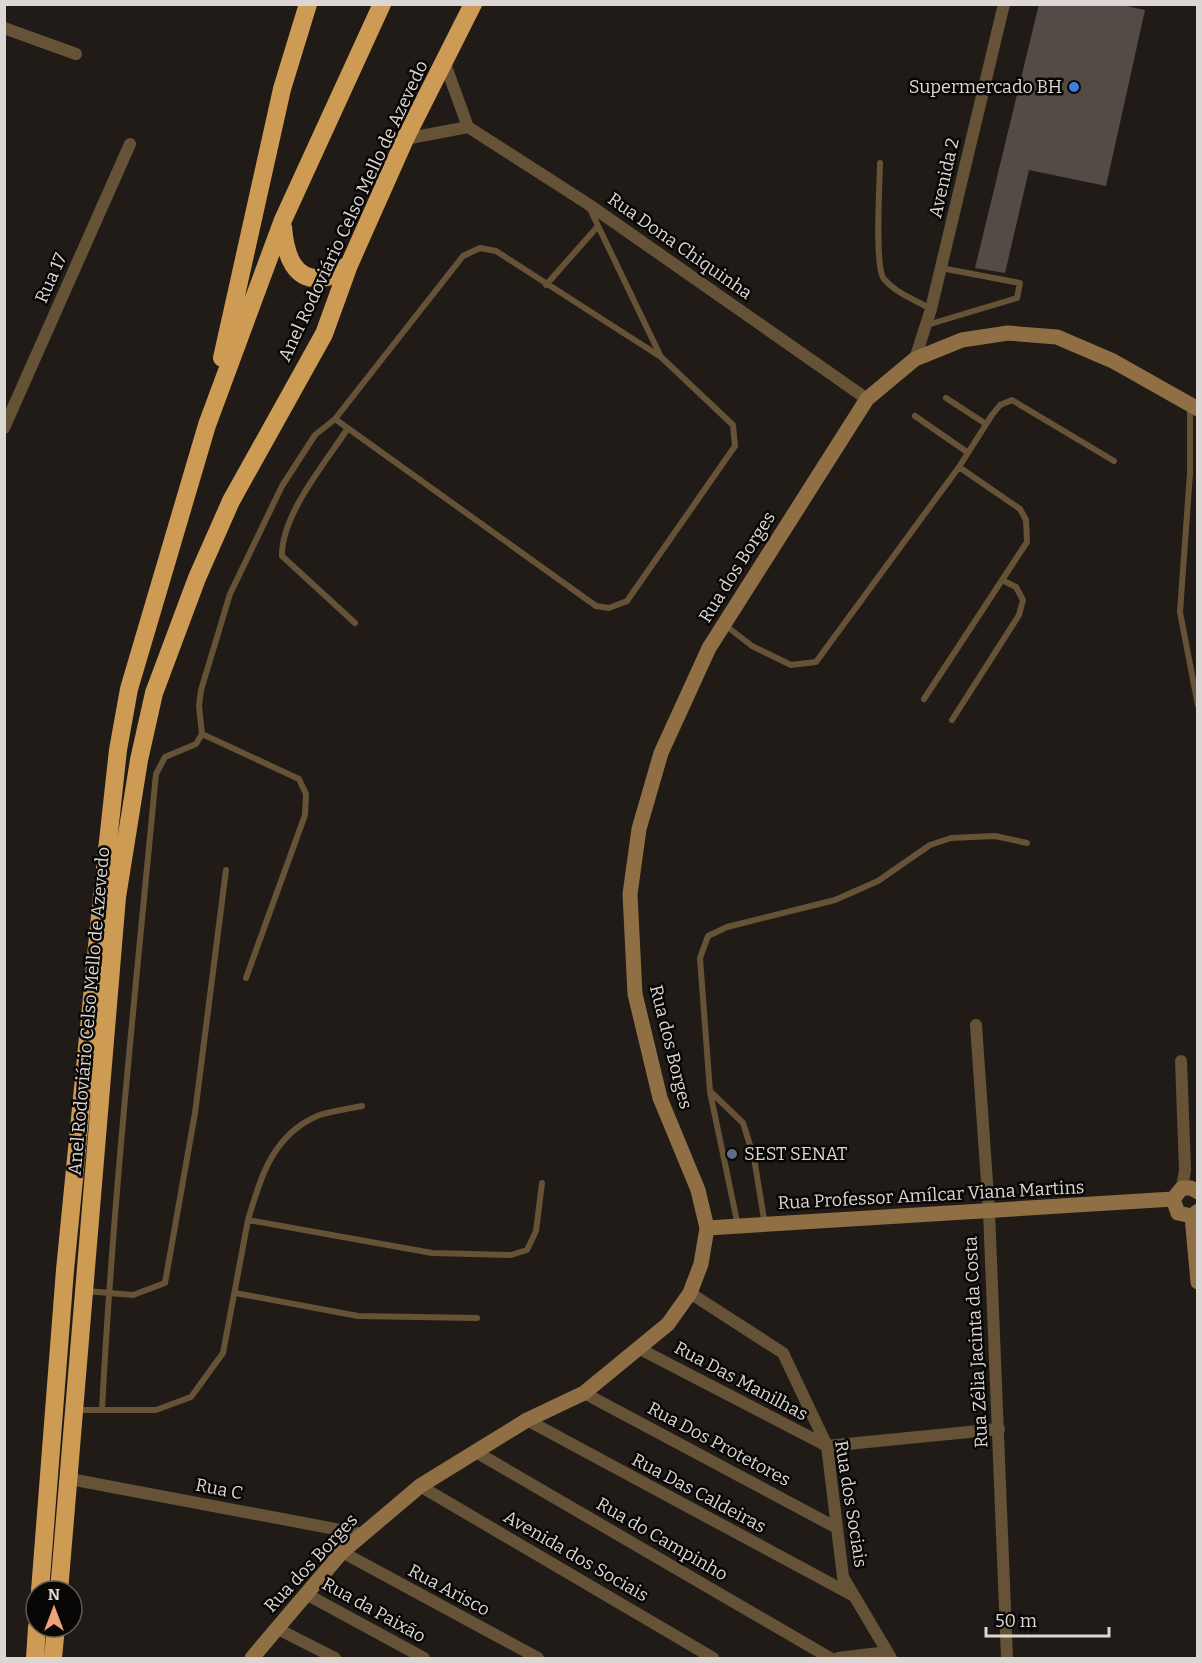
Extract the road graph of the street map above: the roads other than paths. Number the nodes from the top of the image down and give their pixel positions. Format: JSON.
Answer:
{"nodes":[{"id":1,"x":308,"y":4,"type":"edge"},
{"id":2,"x":382,"y":4,"type":"edge"},
{"id":3,"x":473,"y":4,"type":"edge"},
{"id":4,"x":1004,"y":4,"type":"edge"},
{"id":5,"x":4,"y":28,"type":"edge"},
{"id":6,"x":76,"y":54,"type":"dead end"},
{"id":7,"x":444,"y":61,"type":"junction"},
{"id":8,"x":468,"y":127,"type":"junction"},
{"id":9,"x":405,"y":140,"type":"junction"},
{"id":10,"x":130,"y":144,"type":"dead end"},
{"id":11,"x":880,"y":163,"type":"dead end"},
{"id":12,"x":588,"y":204,"type":"junction"},
{"id":13,"x":283,"y":220,"type":"junction"},
{"id":14,"x":598,"y":226,"type":"junction"},
{"id":15,"x":349,"y":265,"type":"junction"},
{"id":16,"x":941,"y":268,"type":"junction"},
{"id":17,"x":546,"y":285,"type":"junction"},
{"id":18,"x":931,"y":309,"type":"junction"},
{"id":19,"x":927,"y":326,"type":"junction"},
{"id":20,"x":661,"y":357,"type":"junction"},
{"id":21,"x":915,"y":359,"type":"junction"},
{"id":22,"x":946,"y":398,"type":"dead end"},
{"id":23,"x":867,"y":399,"type":"junction"},
{"id":24,"x":1194,"y":407,"type":"edge"},
{"id":25,"x":915,"y":416,"type":"dead end"},
{"id":26,"x":336,"y":419,"type":"junction"},
{"id":27,"x":986,"y":424,"type":"junction"},
{"id":28,"x":207,"y":425,"type":"junction"},
{"id":29,"x":4,"y":428,"type":"edge"},
{"id":30,"x":348,"y":428,"type":"junction"},
{"id":31,"x":968,"y":452,"type":"junction"},
{"id":32,"x":1114,"y":461,"type":"dead end"},
{"id":33,"x":959,"y":467,"type":"junction"},
{"id":34,"x":1190,"y":473,"type":"junction"},
{"id":35,"x":1197,"y":473,"type":"edge"},
{"id":36,"x":1002,"y":580,"type":"junction"},
{"id":37,"x":355,"y":623,"type":"dead end"},
{"id":38,"x":724,"y":625,"type":"junction"},
{"id":39,"x":924,"y":699,"type":"dead end"},
{"id":40,"x":1197,"y":706,"type":"edge"},
{"id":41,"x":952,"y":720,"type":"dead end"},
{"id":42,"x":202,"y":734,"type":"junction"},
{"id":43,"x":1027,"y":843,"type":"dead end"},
{"id":44,"x":226,"y":870,"type":"dead end"},
{"id":45,"x":246,"y":978,"type":"dead end"},
{"id":46,"x":976,"y":1025,"type":"dead end"},
{"id":47,"x":1181,"y":1061,"type":"dead end"},
{"id":48,"x":710,"y":1092,"type":"junction"},
{"id":49,"x":362,"y":1106,"type":"dead end"},
{"id":50,"x":542,"y":1183,"type":"dead end"},
{"id":51,"x":1186,"y":1202,"type":"edge"},
{"id":52,"x":988,"y":1211,"type":"junction"},
{"id":53,"x":248,"y":1220,"type":"junction"},
{"id":54,"x":765,"y":1225,"type":"junction"},
{"id":55,"x":738,"y":1227,"type":"junction"},
{"id":56,"x":707,"y":1228,"type":"junction"},
{"id":57,"x":1197,"y":1282,"type":"edge"},
{"id":58,"x":85,"y":1291,"type":"junction"},
{"id":59,"x":108,"y":1293,"type":"junction"},
{"id":60,"x":235,"y":1293,"type":"junction"},
{"id":61,"x":690,"y":1293,"type":"junction"},
{"id":62,"x":477,"y":1318,"type":"dead end"},
{"id":63,"x":638,"y":1348,"type":"junction"},
{"id":64,"x":584,"y":1393,"type":"junction"},
{"id":65,"x":75,"y":1410,"type":"junction"},
{"id":66,"x":102,"y":1410,"type":"junction"},
{"id":67,"x":527,"y":1420,"type":"junction"},
{"id":68,"x":999,"y":1429,"type":"junction"},
{"id":69,"x":827,"y":1446,"type":"junction"},
{"id":70,"x":477,"y":1452,"type":"junction"},
{"id":71,"x":70,"y":1479,"type":"junction"},
{"id":72,"x":420,"y":1486,"type":"junction"},
{"id":73,"x":837,"y":1528,"type":"junction"},
{"id":74,"x":362,"y":1534,"type":"junction"},
{"id":75,"x":342,"y":1552,"type":"junction"},
{"id":76,"x":41,"y":1579,"type":"edge"},
{"id":77,"x":60,"y":1579,"type":"edge"},
{"id":78,"x":306,"y":1594,"type":"junction"},
{"id":79,"x":855,"y":1597,"type":"junction"},
{"id":80,"x":276,"y":1628,"type":"junction"},
{"id":81,"x":36,"y":1639,"type":"edge"},
{"id":82,"x":55,"y":1639,"type":"edge"},
{"id":83,"x":889,"y":1655,"type":"edge"},
{"id":84,"x":332,"y":1658,"type":"edge"},
{"id":85,"x":35,"y":1659,"type":"edge"},
{"id":86,"x":53,"y":1659,"type":"edge"},
{"id":87,"x":252,"y":1659,"type":"edge"},
{"id":88,"x":424,"y":1659,"type":"edge"},
{"id":89,"x":538,"y":1659,"type":"edge"},
{"id":90,"x":713,"y":1659,"type":"edge"},
{"id":91,"x":830,"y":1659,"type":"edge"},
{"id":92,"x":838,"y":1659,"type":"edge"},
{"id":93,"x":1007,"y":1659,"type":"edge"}],
"edges":[{"from":1,"to":28,"type":"highway"},
{"from":2,"to":13,"type":"highway","name":"Anel Rodoviário Celso Mello de Azevedo"},
{"from":3,"to":7,"type":"highway","name":"Anel Rodoviário Celso Mello de Azevedo"},
{"from":4,"to":16,"type":"street","name":"Avenida 2"},
{"from":5,"to":6,"type":"street"},
{"from":7,"to":8,"type":"street"},
{"from":7,"to":9,"type":"highway","name":"Anel Rodoviário Celso Mello de Azevedo"},
{"from":8,"to":9,"type":"street"},
{"from":8,"to":12,"type":"street","name":"Rua Dona Chiquinha"},
{"from":9,"to":15,"type":"highway","name":"Anel Rodoviário Celso Mello de Azevedo"},
{"from":10,"to":29,"type":"street","name":"Rua 17"},
{"from":11,"to":18,"type":"lane"},
{"from":12,"to":14,"type":"lane"},
{"from":12,"to":23,"type":"street","name":"Rua Dona Chiquinha"},
{"from":13,"to":15,"type":"highway"},
{"from":13,"to":28,"type":"highway","name":"Anel Rodoviário Celso Mello de Azevedo"},
{"from":14,"to":17,"type":"lane"},
{"from":14,"to":20,"type":"lane"},
{"from":15,"to":58,"type":"highway","name":"Anel Rodoviário Celso Mello de Azevedo"},
{"from":16,"to":18,"type":"street","name":"Avenida 2"},
{"from":16,"to":19,"type":"lane"},
{"from":17,"to":20,"type":"lane"},
{"from":17,"to":26,"type":"lane"},
{"from":18,"to":19,"type":"street","name":"Avenida 2"},
{"from":19,"to":21,"type":"street","name":"Avenida 2"},
{"from":20,"to":30,"type":"lane"},
{"from":21,"to":23,"type":"street","name":"Rua dos Borges"},
{"from":21,"to":24,"type":"street","name":"Rua dos Borges"},
{"from":22,"to":27,"type":"lane"},
{"from":23,"to":38,"type":"street","name":"Rua dos Borges"},
{"from":24,"to":34,"type":"lane"},
{"from":25,"to":31,"type":"lane"},
{"from":26,"to":30,"type":"lane"},
{"from":26,"to":42,"type":"lane"},
{"from":27,"to":31,"type":"lane"},
{"from":27,"to":32,"type":"lane"},
{"from":28,"to":76,"type":"highway","name":"Anel Rodoviário Celso Mello de Azevedo"},
{"from":30,"to":37,"type":"lane"},
{"from":31,"to":33,"type":"lane"},
{"from":33,"to":36,"type":"lane"},
{"from":33,"to":38,"type":"lane"},
{"from":34,"to":35,"type":"lane"},
{"from":34,"to":40,"type":"lane"},
{"from":36,"to":39,"type":"lane"},
{"from":36,"to":41,"type":"lane"},
{"from":38,"to":56,"type":"street","name":"Rua dos Borges"},
{"from":42,"to":45,"type":"lane"},
{"from":42,"to":59,"type":"lane"},
{"from":43,"to":48,"type":"lane"},
{"from":44,"to":59,"type":"lane"},
{"from":46,"to":52,"type":"street","name":"Rua Zélia Jacinta da Costa"},
{"from":47,"to":51,"type":"street"},
{"from":48,"to":54,"type":"lane"},
{"from":48,"to":55,"type":"lane"},
{"from":49,"to":53,"type":"lane"},
{"from":50,"to":53,"type":"lane"},
{"from":51,"to":52,"type":"street","name":"Rua Professor Amílcar Viana Martins"},
{"from":51,"to":57,"type":"street"},
{"from":52,"to":54,"type":"street","name":"Rua Professor Amílcar Viana Martins"},
{"from":52,"to":68,"type":"street","name":"Rua Zélia Jacinta da Costa"},
{"from":53,"to":60,"type":"lane"},
{"from":54,"to":55,"type":"street","name":"Rua Professor Amílcar Viana Martins"},
{"from":55,"to":56,"type":"street","name":"Rua Professor Amílcar Viana Martins"},
{"from":56,"to":61,"type":"street","name":"Rua dos Borges"},
{"from":58,"to":59,"type":"lane"},
{"from":58,"to":65,"type":"highway","name":"Anel Rodoviário Celso Mello de Azevedo"},
{"from":59,"to":66,"type":"lane"},
{"from":60,"to":62,"type":"lane"},
{"from":60,"to":66,"type":"lane"},
{"from":61,"to":63,"type":"street","name":"Rua dos Borges"},
{"from":61,"to":69,"type":"street","name":"Rua dos Sociais"},
{"from":63,"to":64,"type":"street","name":"Rua dos Borges"},
{"from":63,"to":69,"type":"street","name":"Rua Das Manilhas"},
{"from":64,"to":67,"type":"street","name":"Rua dos Borges"},
{"from":64,"to":73,"type":"street","name":"Rua Dos Protetores"},
{"from":65,"to":66,"type":"lane"},
{"from":65,"to":71,"type":"highway","name":"Anel Rodoviário Celso Mello de Azevedo"},
{"from":67,"to":70,"type":"street","name":"Rua dos Borges"},
{"from":67,"to":79,"type":"street","name":"Rua Das Caldeiras"},
{"from":68,"to":69,"type":"street"},
{"from":68,"to":93,"type":"street","name":"Rua Zélia Jacinta da Costa"},
{"from":69,"to":73,"type":"street","name":"Rua dos Sociais"},
{"from":70,"to":72,"type":"street","name":"Rua dos Borges"},
{"from":70,"to":91,"type":"street","name":"Rua do Campinho"},
{"from":71,"to":74,"type":"street","name":"Rua C"},
{"from":71,"to":77,"type":"highway","name":"Anel Rodoviário Celso Mello de Azevedo"},
{"from":72,"to":74,"type":"street","name":"Rua dos Borges"},
{"from":72,"to":90,"type":"street","name":"Avenida dos Sociais"},
{"from":73,"to":79,"type":"street","name":"Rua dos Sociais"},
{"from":74,"to":75,"type":"street","name":"Rua dos Borges"},
{"from":75,"to":78,"type":"street","name":"Rua dos Borges"},
{"from":75,"to":89,"type":"street","name":"Rua Arisco"},
{"from":78,"to":80,"type":"street","name":"Rua dos Borges"},
{"from":78,"to":88,"type":"street","name":"Rua da Paixão"},
{"from":79,"to":83,"type":"street","name":"Rua dos Sociais"},
{"from":80,"to":84,"type":"street"},
{"from":80,"to":87,"type":"street","name":"Rua dos Borges"},
{"from":81,"to":85,"type":"highway"},
{"from":82,"to":86,"type":"highway"},
{"from":83,"to":92,"type":"street"}]}
